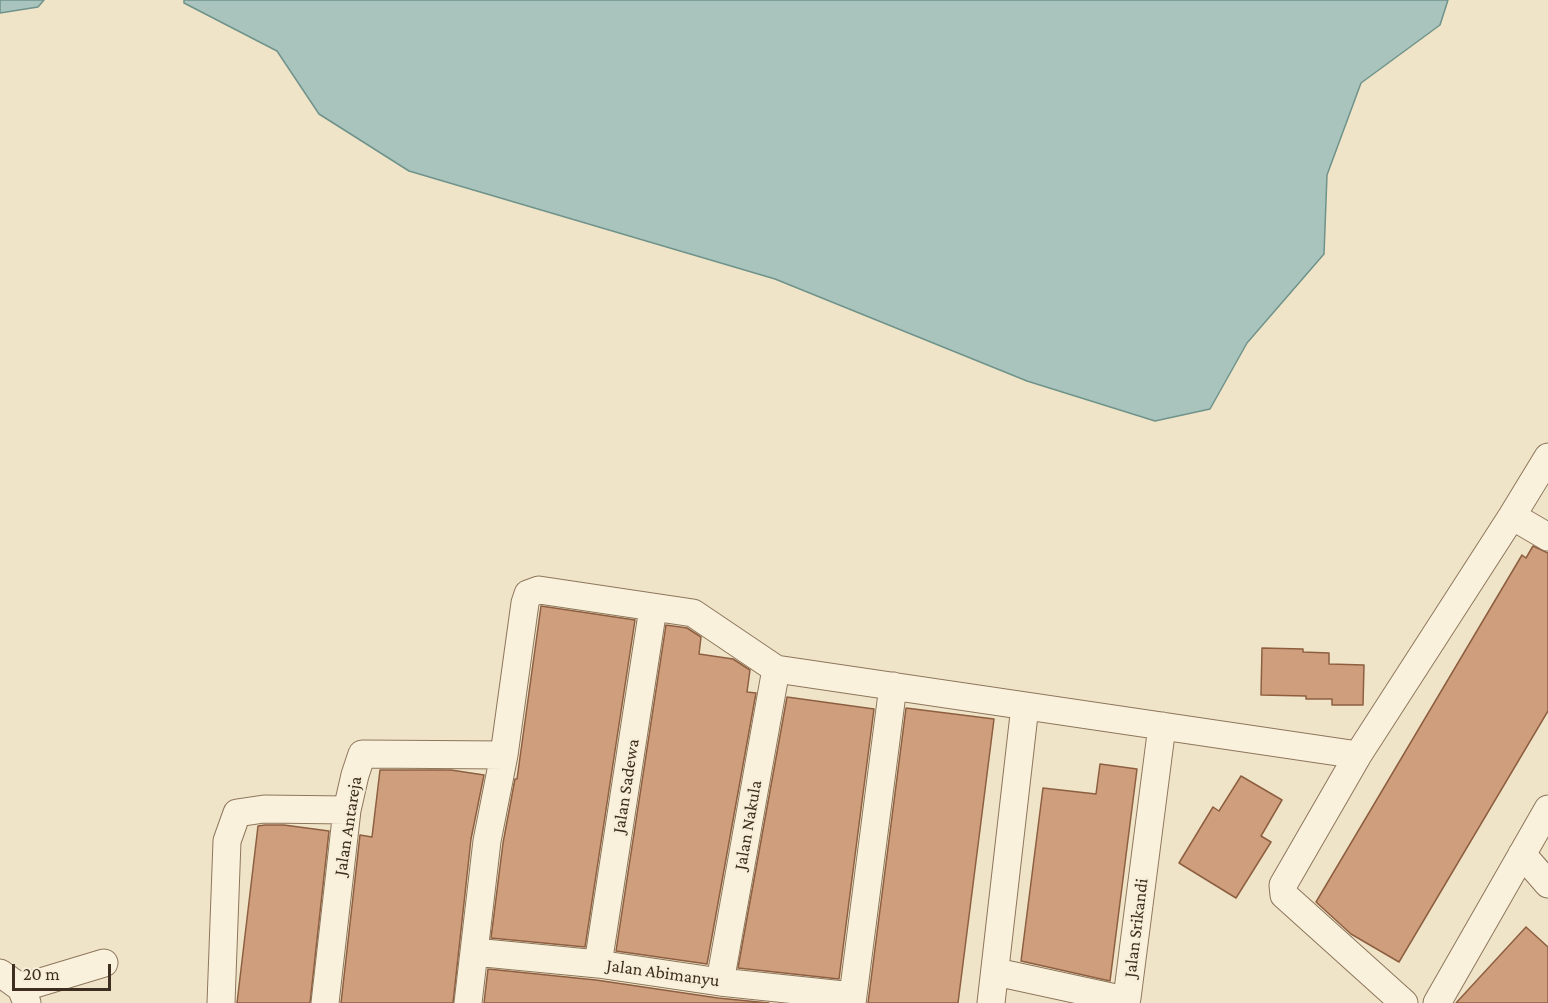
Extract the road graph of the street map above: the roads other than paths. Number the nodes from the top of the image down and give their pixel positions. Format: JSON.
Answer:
{"nodes":[{"id":1,"x":1548,"y":457,"type":"edge"},
{"id":2,"x":1512,"y":516,"type":"junction"},
{"id":3,"x":1548,"y":537,"type":"edge"},
{"id":4,"x":654,"y":608,"type":"junction"},
{"id":5,"x":776,"y":669,"type":"junction"},
{"id":6,"x":893,"y":686,"type":"junction"},
{"id":7,"x":1025,"y":706,"type":"junction"},
{"id":8,"x":1162,"y":726,"type":"junction"},
{"id":9,"x":504,"y":755,"type":"junction"},
{"id":10,"x":1358,"y":755,"type":"junction"},
{"id":11,"x":1548,"y":809,"type":"edge"},
{"id":12,"x":347,"y":810,"type":"junction"},
{"id":13,"x":1522,"y":854,"type":"junction"},
{"id":14,"x":1548,"y":884,"type":"edge"},
{"id":15,"x":474,"y":952,"type":"junction"},
{"id":16,"x":104,"y":963,"type":"dead end"},
{"id":17,"x":598,"y":964,"type":"junction"},
{"id":18,"x":996,"y":972,"type":"junction"},
{"id":19,"x":720,"y":982,"type":"junction"},
{"id":20,"x":16,"y":988,"type":"edge"},
{"id":21,"x":852,"y":999,"type":"edge"},
{"id":22,"x":221,"y":1003,"type":"edge"},
{"id":23,"x":325,"y":1003,"type":"edge"},
{"id":24,"x":468,"y":1003,"type":"edge"},
{"id":25,"x":991,"y":1003,"type":"edge"},
{"id":26,"x":1404,"y":1003,"type":"edge"},
{"id":27,"x":1437,"y":1003,"type":"edge"}],
"edges":[{"from":1,"to":2,"type":"street"},
{"from":2,"to":3,"type":"street"},
{"from":2,"to":10,"type":"street"},
{"from":4,"to":5,"type":"street"},
{"from":4,"to":9,"type":"street"},
{"from":4,"to":17,"type":"street","name":"Jalan Sadewa"},
{"from":5,"to":6,"type":"street"},
{"from":5,"to":19,"type":"street","name":"Jalan Nakula"},
{"from":6,"to":7,"type":"street"},
{"from":6,"to":21,"type":"street"},
{"from":7,"to":8,"type":"street"},
{"from":7,"to":18,"type":"street"},
{"from":8,"to":10,"type":"street"},
{"from":8,"to":18,"type":"street","name":"Jalan Srikandi"},
{"from":9,"to":12,"type":"street","name":"Jalan Antareja"},
{"from":9,"to":15,"type":"street"},
{"from":10,"to":26,"type":"street"},
{"from":11,"to":13,"type":"street"},
{"from":12,"to":22,"type":"street"},
{"from":12,"to":23,"type":"street","name":"Jalan Antareja"},
{"from":13,"to":14,"type":"street"},
{"from":13,"to":27,"type":"street"},
{"from":15,"to":17,"type":"street","name":"Jalan Abimanyu"},
{"from":15,"to":24,"type":"street"},
{"from":16,"to":20,"type":"street"},
{"from":17,"to":19,"type":"street","name":"Jalan Abimanyu"},
{"from":18,"to":25,"type":"street"},
{"from":19,"to":21,"type":"street","name":"Jalan Abimanyu"}]}
